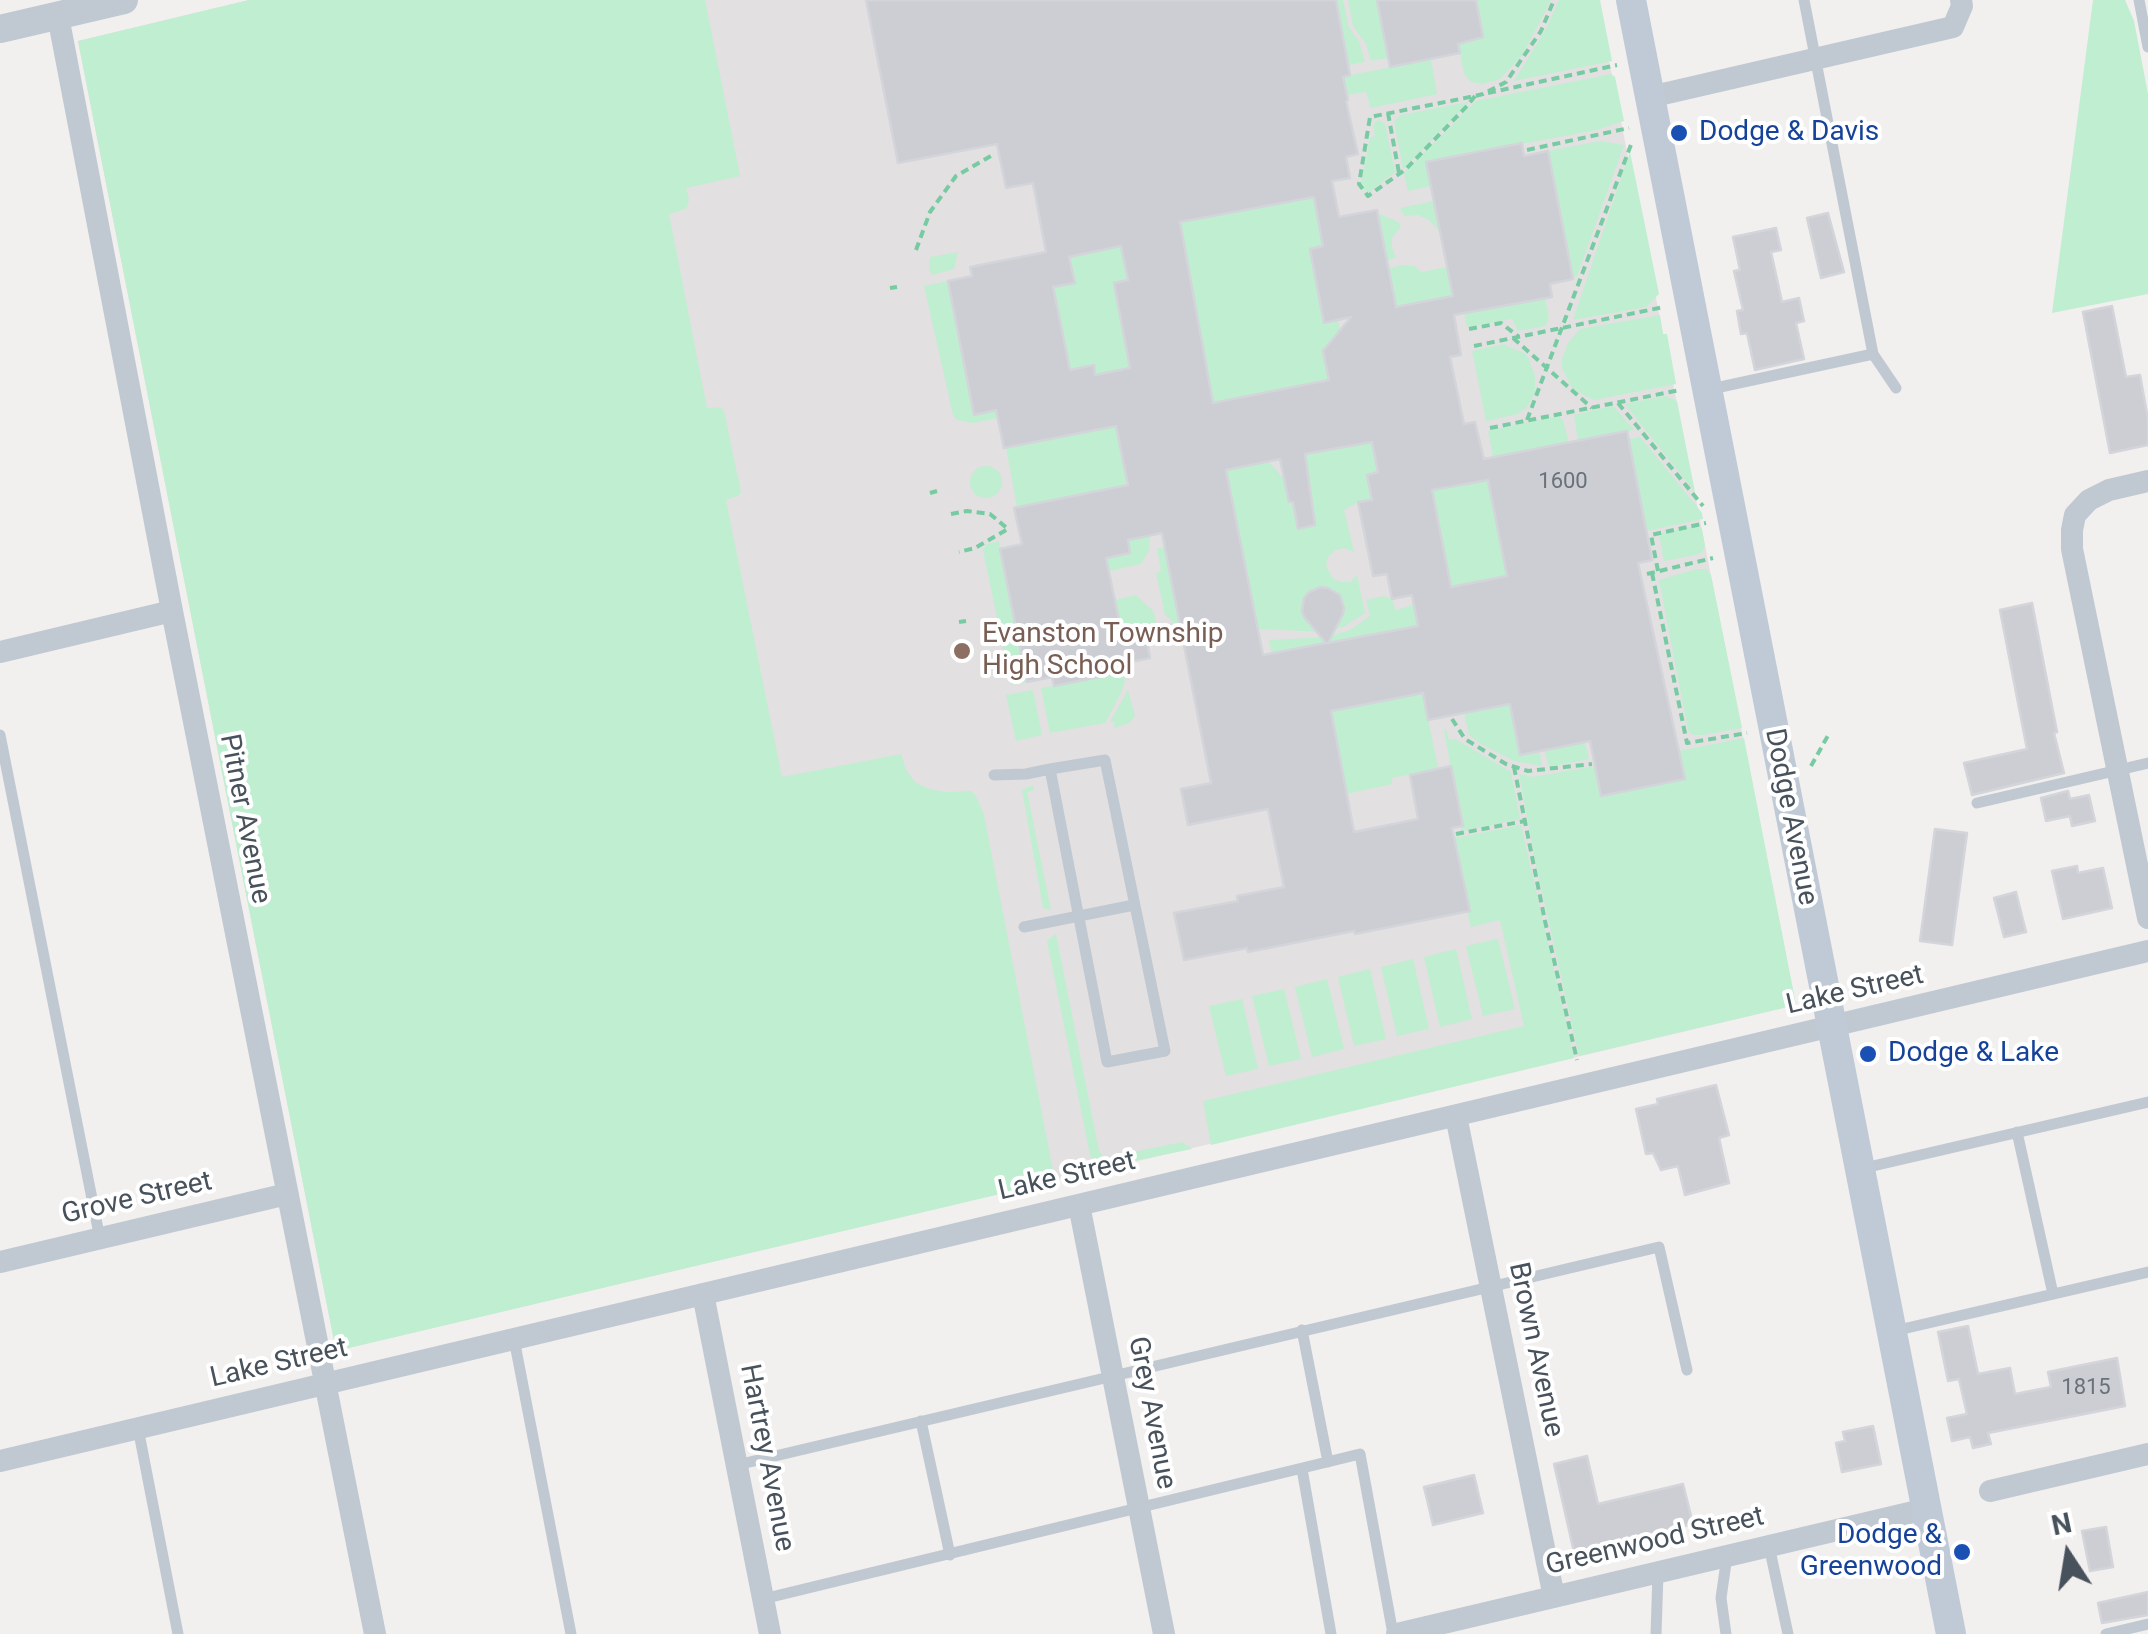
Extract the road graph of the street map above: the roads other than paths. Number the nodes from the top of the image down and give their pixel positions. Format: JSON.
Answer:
{"nodes":[{"id":1,"x":124,"y":0,"type":"edge"},
{"id":2,"x":1631,"y":0,"type":"edge"},
{"id":3,"x":1804,"y":0,"type":"edge"},
{"id":4,"x":2139,"y":0,"type":"edge"},
{"id":5,"x":1962,"y":3,"type":"edge"},
{"id":6,"x":57,"y":8,"type":"edge"},
{"id":7,"x":0,"y":29,"type":"edge"},
{"id":8,"x":2148,"y":47,"type":"edge"},
{"id":9,"x":1816,"y":59,"type":"junction"},
{"id":10,"x":1650,"y":97,"type":"junction"},
{"id":11,"x":1873,"y":354,"type":"junction"},
{"id":12,"x":1896,"y":388,"type":"dead end"},
{"id":13,"x":1694,"y":390,"type":"junction"},
{"id":14,"x":2148,"y":481,"type":"edge"},
{"id":15,"x":172,"y":611,"type":"junction"},
{"id":16,"x":0,"y":652,"type":"edge"},
{"id":17,"x":0,"y":735,"type":"edge"},
{"id":18,"x":2148,"y":763,"type":"edge"},
{"id":19,"x":1050,"y":770,"type":"junction"},
{"id":20,"x":2117,"y":770,"type":"junction"},
{"id":21,"x":994,"y":775,"type":"dead end"},
{"id":22,"x":1978,"y":803,"type":"dead end"},
{"id":23,"x":1134,"y":905,"type":"junction"},
{"id":24,"x":1078,"y":916,"type":"junction"},
{"id":25,"x":2148,"y":918,"type":"edge"},
{"id":26,"x":1024,"y":928,"type":"dead end"},
{"id":27,"x":2148,"y":952,"type":"edge"},
{"id":28,"x":1831,"y":1028,"type":"junction"},
{"id":29,"x":2148,"y":1102,"type":"edge"},
{"id":30,"x":1456,"y":1116,"type":"junction"},
{"id":31,"x":2017,"y":1132,"type":"junction"},
{"id":32,"x":1859,"y":1169,"type":"junction"},
{"id":33,"x":287,"y":1194,"type":"junction"},
{"id":34,"x":1079,"y":1204,"type":"junction"},
{"id":35,"x":100,"y":1238,"type":"junction"},
{"id":36,"x":0,"y":1262,"type":"edge"},
{"id":37,"x":2148,"y":1272,"type":"edge"},
{"id":38,"x":1491,"y":1286,"type":"junction"},
{"id":39,"x":703,"y":1294,"type":"junction"},
{"id":40,"x":2053,"y":1294,"type":"junction"},
{"id":41,"x":1302,"y":1330,"type":"junction"},
{"id":42,"x":1891,"y":1332,"type":"junction"},
{"id":43,"x":514,"y":1339,"type":"junction"},
{"id":44,"x":1687,"y":1370,"type":"dead end"},
{"id":45,"x":1112,"y":1375,"type":"junction"},
{"id":46,"x":326,"y":1384,"type":"junction"},
{"id":47,"x":921,"y":1421,"type":"junction"},
{"id":48,"x":138,"y":1428,"type":"junction"},
{"id":49,"x":2148,"y":1454,"type":"edge"},
{"id":50,"x":0,"y":1460,"type":"edge"},
{"id":51,"x":1328,"y":1462,"type":"junction"},
{"id":52,"x":737,"y":1465,"type":"junction"},
{"id":53,"x":1302,"y":1469,"type":"junction"},
{"id":54,"x":1990,"y":1491,"type":"dead end"},
{"id":55,"x":1139,"y":1510,"type":"junction"},
{"id":56,"x":1926,"y":1510,"type":"junction"},
{"id":57,"x":1768,"y":1546,"type":"junction"},
{"id":58,"x":950,"y":1554,"type":"junction"},
{"id":59,"x":1727,"y":1556,"type":"junction"},
{"id":60,"x":1658,"y":1572,"type":"junction"},
{"id":61,"x":1554,"y":1597,"type":"junction"},
{"id":62,"x":763,"y":1599,"type":"junction"},
{"id":63,"x":2147,"y":1628,"type":"edge"},
{"id":64,"x":178,"y":1634,"type":"edge"},
{"id":65,"x":375,"y":1634,"type":"edge"},
{"id":66,"x":571,"y":1634,"type":"edge"},
{"id":67,"x":770,"y":1634,"type":"edge"},
{"id":68,"x":1164,"y":1634,"type":"edge"},
{"id":69,"x":1331,"y":1634,"type":"edge"},
{"id":70,"x":1395,"y":1634,"type":"edge"},
{"id":71,"x":1656,"y":1634,"type":"edge"},
{"id":72,"x":1726,"y":1634,"type":"edge"},
{"id":73,"x":1788,"y":1634,"type":"edge"},
{"id":74,"x":1951,"y":1634,"type":"edge"},
{"id":75,"x":2106,"y":1634,"type":"edge"}],
"edges":[{"from":1,"to":6,"type":"street"},
{"from":2,"to":10,"type":"main road","name":"Dodge Avenue"},
{"from":3,"to":9,"type":"lane"},
{"from":4,"to":8,"type":"lane"},
{"from":5,"to":9,"type":"street"},
{"from":6,"to":7,"type":"street"},
{"from":6,"to":15,"type":"street","name":"Pitner Avenue"},
{"from":9,"to":10,"type":"street"},
{"from":9,"to":11,"type":"lane"},
{"from":10,"to":13,"type":"main road","name":"Dodge Avenue"},
{"from":11,"to":12,"type":"lane"},
{"from":11,"to":13,"type":"lane"},
{"from":13,"to":28,"type":"main road","name":"Dodge Avenue"},
{"from":14,"to":20,"type":"street"},
{"from":15,"to":16,"type":"street"},
{"from":15,"to":33,"type":"street","name":"Pitner Avenue"},
{"from":17,"to":35,"type":"lane"},
{"from":18,"to":20,"type":"lane"},
{"from":19,"to":21,"type":"lane"},
{"from":19,"to":23,"type":"lane"},
{"from":19,"to":24,"type":"lane"},
{"from":20,"to":22,"type":"lane"},
{"from":20,"to":25,"type":"street"},
{"from":23,"to":24,"type":"lane"},
{"from":23,"to":24,"type":"lane"},
{"from":24,"to":26,"type":"lane"},
{"from":27,"to":28,"type":"street","name":"Lake Street"},
{"from":28,"to":30,"type":"street","name":"Lake Street"},
{"from":28,"to":32,"type":"main road","name":"Dodge Avenue"},
{"from":29,"to":31,"type":"lane"},
{"from":30,"to":34,"type":"street","name":"Lake Street"},
{"from":30,"to":38,"type":"street","name":"Brown Avenue"},
{"from":31,"to":32,"type":"lane"},
{"from":31,"to":40,"type":"lane"},
{"from":32,"to":42,"type":"main road","name":"Dodge Avenue"},
{"from":33,"to":35,"type":"street","name":"Grove Street"},
{"from":33,"to":46,"type":"street","name":"Pitner Avenue"},
{"from":34,"to":39,"type":"street","name":"Lake Street"},
{"from":34,"to":45,"type":"street","name":"Grey Avenue"},
{"from":35,"to":36,"type":"street","name":"Grove Street"},
{"from":37,"to":40,"type":"lane"},
{"from":38,"to":41,"type":"lane"},
{"from":38,"to":44,"type":"lane"},
{"from":38,"to":61,"type":"street","name":"Brown Avenue"},
{"from":39,"to":43,"type":"street","name":"Lake Street"},
{"from":39,"to":52,"type":"street","name":"Hartrey Avenue"},
{"from":40,"to":42,"type":"lane"},
{"from":41,"to":45,"type":"lane"},
{"from":41,"to":51,"type":"lane"},
{"from":42,"to":56,"type":"main road","name":"Dodge Avenue"},
{"from":43,"to":46,"type":"street","name":"Lake Street"},
{"from":43,"to":66,"type":"lane"},
{"from":45,"to":47,"type":"lane"},
{"from":45,"to":55,"type":"street","name":"Grey Avenue"},
{"from":46,"to":48,"type":"street","name":"Lake Street"},
{"from":46,"to":65,"type":"street","name":"Pitner Avenue"},
{"from":47,"to":52,"type":"lane"},
{"from":47,"to":58,"type":"lane"},
{"from":48,"to":50,"type":"street","name":"Lake Street"},
{"from":48,"to":64,"type":"lane"},
{"from":49,"to":54,"type":"street"},
{"from":51,"to":53,"type":"lane"},
{"from":51,"to":70,"type":"lane"},
{"from":52,"to":62,"type":"street","name":"Hartrey Avenue"},
{"from":53,"to":55,"type":"lane"},
{"from":53,"to":69,"type":"lane"},
{"from":55,"to":58,"type":"lane"},
{"from":55,"to":68,"type":"street","name":"Grey Avenue"},
{"from":56,"to":57,"type":"street","name":"Greenwood Street"},
{"from":56,"to":74,"type":"main road","name":"Dodge Avenue"},
{"from":57,"to":59,"type":"street","name":"Greenwood Street"},
{"from":57,"to":73,"type":"lane"},
{"from":58,"to":62,"type":"lane"},
{"from":59,"to":60,"type":"street","name":"Greenwood Street"},
{"from":59,"to":72,"type":"lane"},
{"from":60,"to":61,"type":"street","name":"Greenwood Street"},
{"from":60,"to":71,"type":"lane"},
{"from":61,"to":70,"type":"street","name":"Greenwood Street"},
{"from":62,"to":67,"type":"street","name":"Hartrey Avenue"},
{"from":63,"to":75,"type":"lane"}]}
